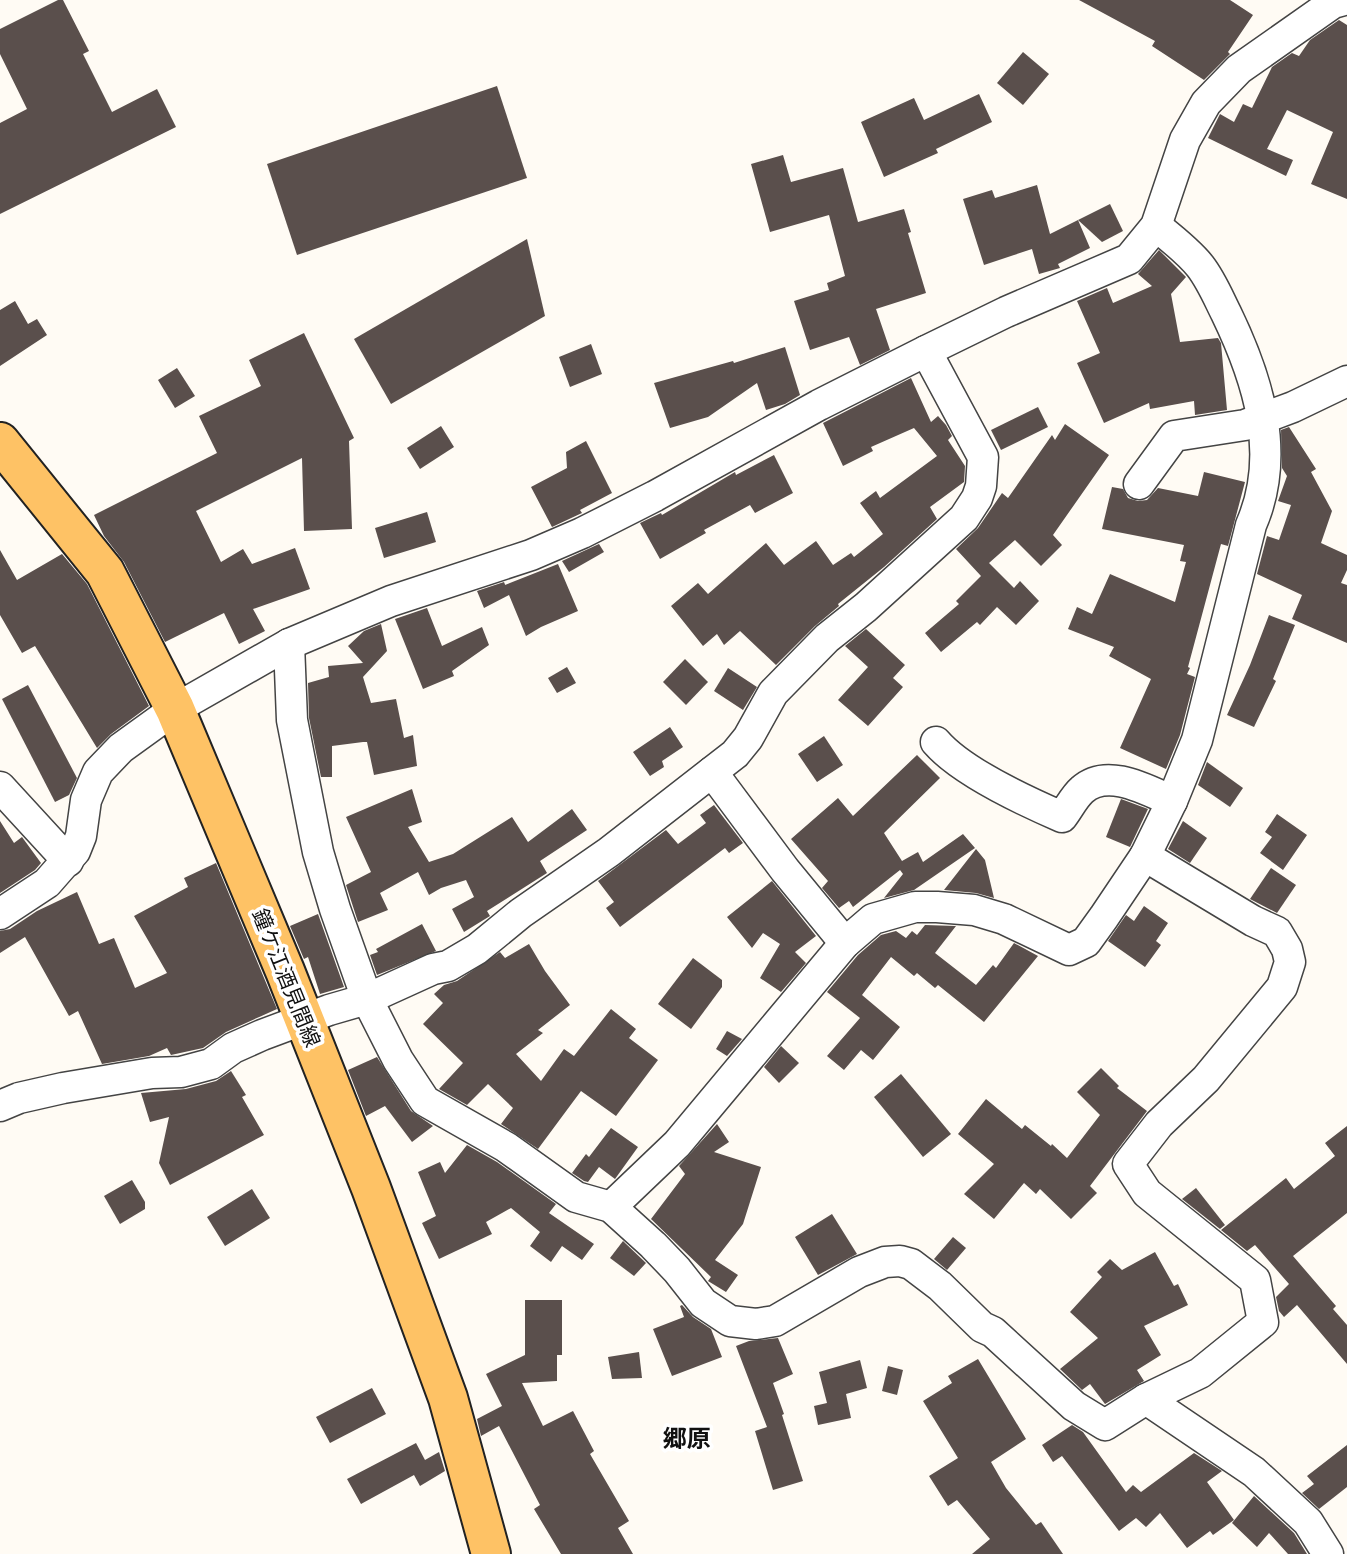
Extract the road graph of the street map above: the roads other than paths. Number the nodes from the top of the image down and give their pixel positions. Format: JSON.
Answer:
{"nodes":[{"id":1,"x":1336,"y":1,"type":"edge"},
{"id":2,"x":1156,"y":226,"type":"junction"},
{"id":3,"x":926,"y":351,"type":"junction"},
{"id":4,"x":1347,"y":381,"type":"edge"},
{"id":5,"x":1264,"y":417,"type":"junction"},
{"id":6,"x":0,"y":442,"type":"edge"},
{"id":7,"x":1139,"y":484,"type":"dead end"},
{"id":8,"x":289,"y":644,"type":"junction"},
{"id":9,"x":175,"y":709,"type":"junction"},
{"id":10,"x":936,"y":742,"type":"dead end"},
{"id":11,"x":712,"y":772,"type":"junction"},
{"id":12,"x":0,"y":787,"type":"edge"},
{"id":13,"x":1172,"y":801,"type":"junction"},
{"id":14,"x":1145,"y":856,"type":"junction"},
{"id":15,"x":68,"y":861,"type":"junction"},
{"id":16,"x":0,"y":914,"type":"edge"},
{"id":17,"x":845,"y":943,"type":"junction"},
{"id":18,"x":368,"y":999,"type":"junction"},
{"id":19,"x":302,"y":1019,"type":"junction"},
{"id":20,"x":0,"y":1106,"type":"edge"},
{"id":21,"x":611,"y":1207,"type":"junction"},
{"id":22,"x":1146,"y":1399,"type":"junction"},
{"id":23,"x":491,"y":1554,"type":"edge"},
{"id":24,"x":1328,"y":1554,"type":"edge"}],
"edges":[{"from":1,"to":2,"type":"street"},
{"from":2,"to":3,"type":"street"},
{"from":2,"to":5,"type":"street"},
{"from":3,"to":8,"type":"street"},
{"from":3,"to":11,"type":"street"},
{"from":4,"to":5,"type":"street"},
{"from":5,"to":7,"type":"street"},
{"from":5,"to":13,"type":"street"},
{"from":6,"to":9,"type":"main road","name":"鐘ケ江酒見間線"},
{"from":8,"to":9,"type":"street"},
{"from":8,"to":18,"type":"street"},
{"from":9,"to":15,"type":"street"},
{"from":9,"to":19,"type":"main road","name":"鐘ケ江酒見間線"},
{"from":10,"to":13,"type":"street"},
{"from":11,"to":17,"type":"street"},
{"from":11,"to":18,"type":"street"},
{"from":12,"to":15,"type":"street"},
{"from":13,"to":14,"type":"street"},
{"from":14,"to":17,"type":"street"},
{"from":14,"to":22,"type":"street"},
{"from":15,"to":16,"type":"street"},
{"from":17,"to":21,"type":"street"},
{"from":18,"to":19,"type":"street"},
{"from":18,"to":21,"type":"street"},
{"from":19,"to":20,"type":"street"},
{"from":19,"to":23,"type":"main road","name":"鐘ケ江酒見間線"},
{"from":21,"to":22,"type":"street"},
{"from":22,"to":24,"type":"street"}]}
